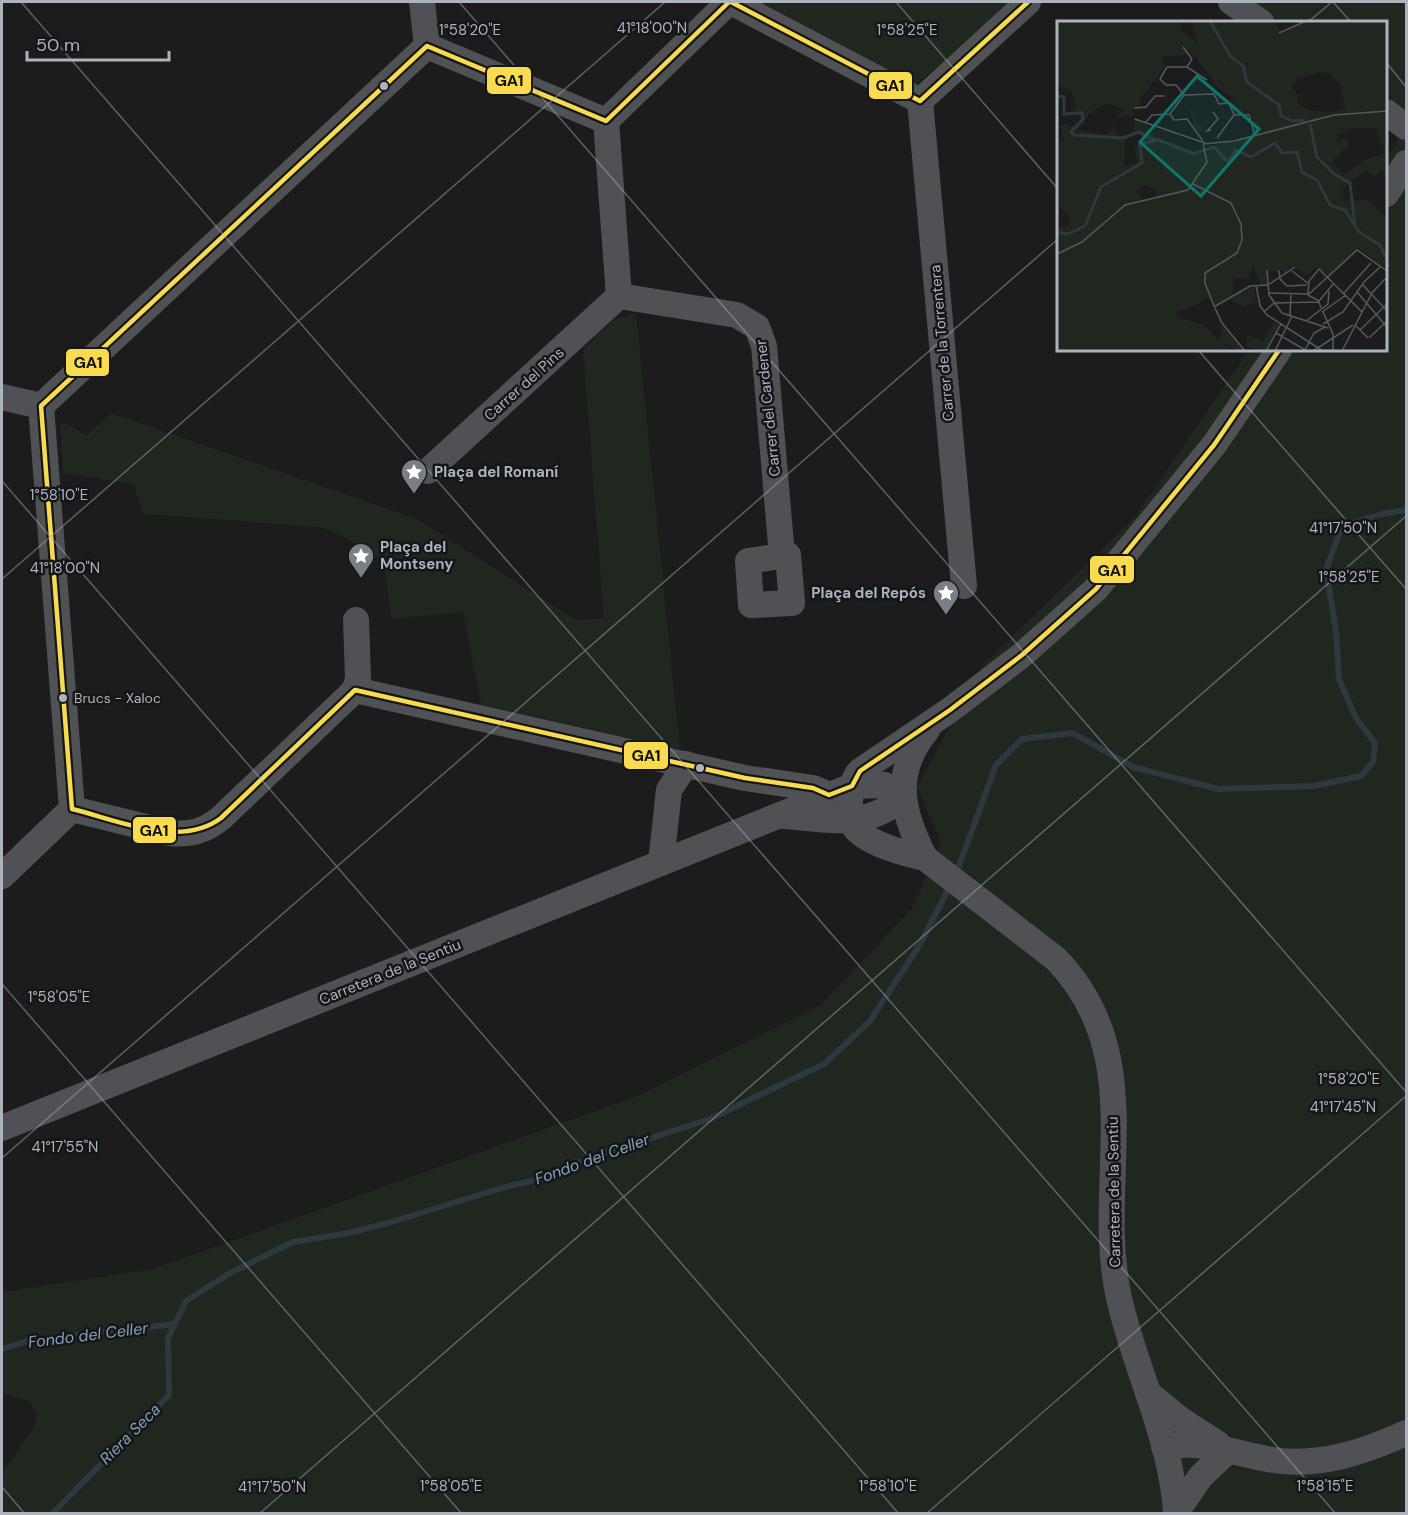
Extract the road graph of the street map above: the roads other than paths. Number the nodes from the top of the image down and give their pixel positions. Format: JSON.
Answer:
{"nodes":[{"id":1,"x":422,"y":2,"type":"edge"},
{"id":2,"x":730,"y":2,"type":"edge"},
{"id":3,"x":1028,"y":2,"type":"edge"},
{"id":4,"x":1231,"y":2,"type":"edge"},
{"id":5,"x":1260,"y":21,"type":"edge"},
{"id":6,"x":427,"y":46,"type":"junction"},
{"id":7,"x":920,"y":101,"type":"junction"},
{"id":8,"x":1387,"y":113,"type":"edge"},
{"id":9,"x":606,"y":121,"type":"junction"},
{"id":10,"x":1407,"y":128,"type":"edge"},
{"id":11,"x":1407,"y":164,"type":"edge"},
{"id":12,"x":1387,"y":193,"type":"edge"},
{"id":13,"x":619,"y":296,"type":"junction"},
{"id":14,"x":1278,"y":351,"type":"edge"},
{"id":15,"x":2,"y":398,"type":"edge"},
{"id":16,"x":41,"y":405,"type":"junction"},
{"id":17,"x":428,"y":471,"type":"dead end"},
{"id":18,"x":782,"y":555,"type":"dead end"},
{"id":19,"x":964,"y":586,"type":"dead end"},
{"id":20,"x":357,"y":620,"type":"dead end"},
{"id":21,"x":356,"y":690,"type":"junction"},
{"id":22,"x":934,"y":720,"type":"junction"},
{"id":23,"x":643,"y":755,"type":"junction"},
{"id":24,"x":686,"y":764,"type":"junction"},
{"id":25,"x":846,"y":785,"type":"junction"},
{"id":26,"x":669,"y":790,"type":"junction"},
{"id":27,"x":903,"y":798,"type":"junction"},
{"id":28,"x":72,"y":809,"type":"junction"},
{"id":29,"x":778,"y":816,"type":"junction"},
{"id":30,"x":850,"y":820,"type":"junction"},
{"id":31,"x":662,"y":863,"type":"junction"},
{"id":32,"x":932,"y":864,"type":"junction"},
{"id":33,"x":2,"y":876,"type":"edge"},
{"id":34,"x":2,"y":1128,"type":"edge"},
{"id":35,"x":1148,"y":1393,"type":"junction"},
{"id":36,"x":1407,"y":1433,"type":"edge"},
{"id":37,"x":1228,"y":1451,"type":"junction"},
{"id":38,"x":1166,"y":1457,"type":"junction"},
{"id":39,"x":1177,"y":1512,"type":"edge"}],
"edges":[{"from":1,"to":6,"type":"street"},
{"from":2,"to":7,"type":"street"},
{"from":2,"to":9,"type":"street"},
{"from":3,"to":7,"type":"street"},
{"from":4,"to":5,"type":"street"},
{"from":6,"to":9,"type":"street"},
{"from":6,"to":16,"type":"street"},
{"from":7,"to":19,"type":"street","name":"Carrer de la Torrentera"},
{"from":8,"to":10,"type":"street"},
{"from":9,"to":13,"type":"street"},
{"from":11,"to":12,"type":"street"},
{"from":13,"to":17,"type":"street","name":"Carrer del Pins"},
{"from":13,"to":18,"type":"street","name":"Carrer del Cardener"},
{"from":14,"to":22,"type":"street"},
{"from":15,"to":16,"type":"street"},
{"from":16,"to":28,"type":"street"},
{"from":20,"to":21,"type":"street"},
{"from":21,"to":23,"type":"street"},
{"from":21,"to":28,"type":"street"},
{"from":22,"to":25,"type":"street"},
{"from":22,"to":27,"type":"street"},
{"from":23,"to":24,"type":"street"},
{"from":23,"to":26,"type":"street"},
{"from":24,"to":25,"type":"street"},
{"from":24,"to":26,"type":"street"},
{"from":25,"to":27,"type":"street"},
{"from":25,"to":29,"type":"street","name":"Carretera de la Sentiu"},
{"from":25,"to":30,"type":"street"},
{"from":26,"to":31,"type":"street"},
{"from":27,"to":30,"type":"street"},
{"from":27,"to":32,"type":"street"},
{"from":28,"to":33,"type":"street"},
{"from":29,"to":30,"type":"street"},
{"from":29,"to":31,"type":"street","name":"Carretera de la Sentiu"},
{"from":30,"to":32,"type":"street"},
{"from":31,"to":34,"type":"street","name":"Carretera de la Sentiu"},
{"from":32,"to":35,"type":"street","name":"Carretera de la Sentiu"},
{"from":35,"to":37,"type":"street"},
{"from":35,"to":38,"type":"street","name":"Carretera de la Sentiu"},
{"from":36,"to":37,"type":"street"},
{"from":37,"to":38,"type":"street"},
{"from":37,"to":39,"type":"street"},
{"from":38,"to":39,"type":"street","name":"Carretera de la Sentiu"}]}
